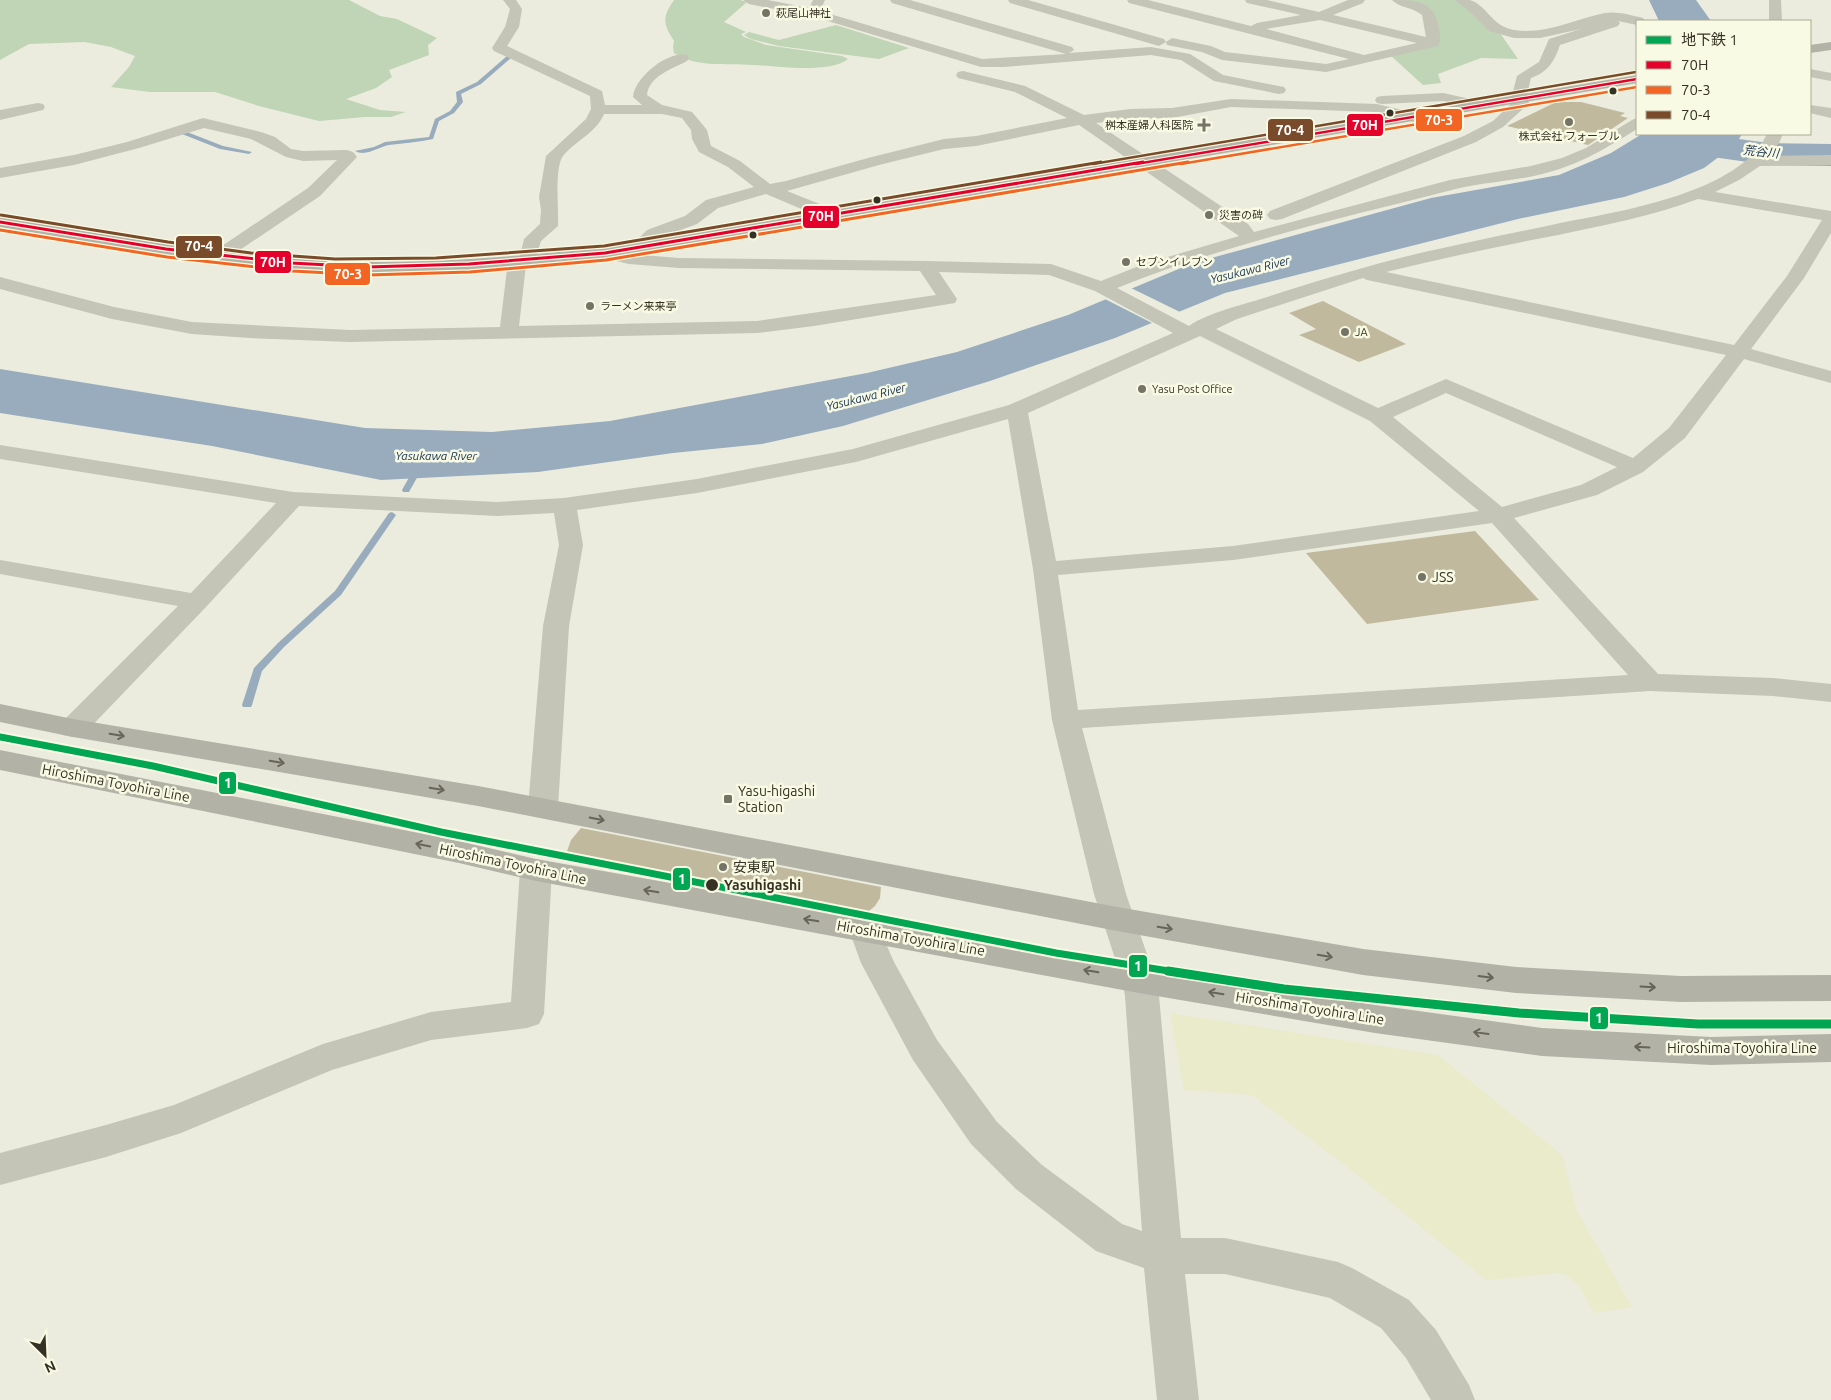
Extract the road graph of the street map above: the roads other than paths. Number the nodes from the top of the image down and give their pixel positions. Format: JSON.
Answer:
{"nodes":[{"id":1,"x":509,"y":0,"type":"edge"},
{"id":2,"x":749,"y":0,"type":"edge"},
{"id":3,"x":896,"y":0,"type":"edge"},
{"id":4,"x":1014,"y":0,"type":"edge"},
{"id":5,"x":1067,"y":0,"type":"edge"},
{"id":6,"x":1133,"y":0,"type":"edge"},
{"id":7,"x":1251,"y":0,"type":"edge"},
{"id":8,"x":1359,"y":0,"type":"edge"},
{"id":9,"x":1398,"y":0,"type":"edge"},
{"id":10,"x":1461,"y":0,"type":"edge"},
{"id":11,"x":1774,"y":0,"type":"edge"},
{"id":12,"x":1604,"y":4,"type":"dead end"},
{"id":13,"x":816,"y":6,"type":"edge"},
{"id":14,"x":1637,"y":6,"type":"dead end"},
{"id":15,"x":1043,"y":8,"type":"junction"},
{"id":16,"x":1320,"y":16,"type":"junction"},
{"id":17,"x":1636,"y":20,"type":"edge"},
{"id":18,"x":1638,"y":20,"type":"edge"},
{"id":19,"x":1640,"y":20,"type":"edge"},
{"id":20,"x":1776,"y":20,"type":"edge"},
{"id":21,"x":1614,"y":23,"type":"dead end"},
{"id":22,"x":992,"y":27,"type":"junction"},
{"id":23,"x":1246,"y":28,"type":"junction"},
{"id":24,"x":974,"y":33,"type":"dead end"},
{"id":25,"x":956,"y":39,"type":"dead end"},
{"id":26,"x":1159,"y":42,"type":"junction"},
{"id":27,"x":1174,"y":42,"type":"junction"},
{"id":28,"x":1433,"y":43,"type":"junction"},
{"id":29,"x":1831,"y":46,"type":"edge"},
{"id":30,"x":928,"y":48,"type":"junction"},
{"id":31,"x":1811,"y":49,"type":"edge"},
{"id":32,"x":1067,"y":50,"type":"junction"},
{"id":33,"x":682,"y":58,"type":"dead end"},
{"id":34,"x":966,"y":59,"type":"junction"},
{"id":35,"x":1366,"y":59,"type":"junction"},
{"id":36,"x":1811,"y":73,"type":"edge"},
{"id":37,"x":956,"y":74,"type":"dead end"},
{"id":38,"x":1831,"y":76,"type":"edge"},
{"id":39,"x":1636,"y":79,"type":"edge"},
{"id":40,"x":642,"y":86,"type":"junction"},
{"id":41,"x":1518,"y":100,"type":"junction"},
{"id":42,"x":598,"y":101,"type":"junction"},
{"id":43,"x":1479,"y":105,"type":"junction"},
{"id":44,"x":38,"y":107,"type":"dead end"},
{"id":45,"x":1811,"y":109,"type":"edge"},
{"id":46,"x":665,"y":110,"type":"junction"},
{"id":47,"x":1831,"y":113,"type":"edge"},
{"id":48,"x":0,"y":115,"type":"edge"},
{"id":49,"x":1414,"y":117,"type":"junction"},
{"id":50,"x":1082,"y":120,"type":"junction"},
{"id":51,"x":1636,"y":124,"type":"edge"},
{"id":52,"x":1775,"y":135,"type":"edge"},
{"id":53,"x":1831,"y":160,"type":"edge"},
{"id":54,"x":1756,"y":161,"type":"junction"},
{"id":55,"x":1146,"y":162,"type":"junction"},
{"id":56,"x":0,"y":173,"type":"edge"},
{"id":57,"x":768,"y":189,"type":"junction"},
{"id":58,"x":1702,"y":192,"type":"junction"},
{"id":59,"x":831,"y":215,"type":"junction"},
{"id":60,"x":1831,"y":218,"type":"edge"},
{"id":61,"x":0,"y":222,"type":"edge"},
{"id":62,"x":1246,"y":233,"type":"junction"},
{"id":63,"x":638,"y":247,"type":"junction"},
{"id":64,"x":605,"y":253,"type":"junction"},
{"id":65,"x":219,"y":256,"type":"junction"},
{"id":66,"x":522,"y":260,"type":"junction"},
{"id":67,"x":926,"y":266,"type":"junction"},
{"id":68,"x":1361,"y":273,"type":"junction"},
{"id":69,"x":0,"y":283,"type":"edge"},
{"id":70,"x":1107,"y":290,"type":"junction"},
{"id":71,"x":1190,"y":330,"type":"junction"},
{"id":72,"x":509,"y":332,"type":"junction"},
{"id":73,"x":1740,"y":352,"type":"junction"},
{"id":74,"x":1831,"y":360,"type":"edge"},
{"id":75,"x":1805,"y":369,"type":"junction"},
{"id":76,"x":1831,"y":377,"type":"edge"},
{"id":77,"x":1017,"y":410,"type":"junction"},
{"id":78,"x":1378,"y":416,"type":"junction"},
{"id":79,"x":0,"y":452,"type":"edge"},
{"id":80,"x":1635,"y":467,"type":"junction"},
{"id":81,"x":293,"y":499,"type":"junction"},
{"id":82,"x":564,"y":505,"type":"junction"},
{"id":83,"x":1498,"y":515,"type":"junction"},
{"id":84,"x":0,"y":567,"type":"edge"},
{"id":85,"x":1045,"y":569,"type":"junction"},
{"id":86,"x":197,"y":602,"type":"junction"},
{"id":87,"x":1650,"y":682,"type":"junction"},
{"id":88,"x":1831,"y":693,"type":"edge"},
{"id":89,"x":0,"y":713,"type":"edge"},
{"id":90,"x":1066,"y":720,"type":"junction"},
{"id":91,"x":73,"y":728,"type":"junction"},
{"id":92,"x":0,"y":760,"type":"edge"},
{"id":93,"x":543,"y":808,"type":"junction"},
{"id":94,"x":536,"y":870,"type":"junction"},
{"id":95,"x":1117,"y":919,"type":"junction"},
{"id":96,"x":864,"y":930,"type":"junction"},
{"id":97,"x":1139,"y":980,"type":"junction"},
{"id":98,"x":1831,"y":988,"type":"edge"},
{"id":99,"x":1831,"y":1048,"type":"edge"},
{"id":100,"x":0,"y":1169,"type":"edge"},
{"id":101,"x":1163,"y":1256,"type":"junction"},
{"id":102,"x":1178,"y":1400,"type":"edge"},
{"id":103,"x":1454,"y":1400,"type":"edge"}],
"edges":[{"from":1,"to":42,"type":"street"},
{"from":2,"to":13,"type":"street"},
{"from":3,"to":22,"type":"street"},
{"from":4,"to":15,"type":"street"},
{"from":5,"to":15,"type":"street"},
{"from":6,"to":23,"type":"street"},
{"from":7,"to":16,"type":"street"},
{"from":8,"to":16,"type":"street"},
{"from":9,"to":28,"type":"street"},
{"from":10,"to":17,"type":"street"},
{"from":11,"to":20,"type":"street"},
{"from":12,"to":18,"type":"street"},
{"from":13,"to":30,"type":"street"},
{"from":14,"to":19,"type":"street"},
{"from":15,"to":22,"type":"street"},
{"from":15,"to":26,"type":"street"},
{"from":16,"to":23,"type":"street"},
{"from":16,"to":28,"type":"street"},
{"from":21,"to":41,"type":"street"},
{"from":22,"to":24,"type":"street"},
{"from":22,"to":32,"type":"street"},
{"from":23,"to":27,"type":"street"},
{"from":23,"to":35,"type":"street"},
{"from":25,"to":30,"type":"street"},
{"from":26,"to":27,"type":"street"},
{"from":26,"to":32,"type":"street"},
{"from":27,"to":35,"type":"street"},
{"from":28,"to":35,"type":"street"},
{"from":29,"to":31,"type":"main road"},
{"from":30,"to":34,"type":"street"},
{"from":32,"to":34,"type":"street"},
{"from":33,"to":40,"type":"street"},
{"from":34,"to":43,"type":"street"},
{"from":36,"to":38,"type":"street"},
{"from":37,"to":50,"type":"street"},
{"from":39,"to":41,"type":"main road"},
{"from":40,"to":42,"type":"street"},
{"from":40,"to":46,"type":"street"},
{"from":41,"to":43,"type":"main road"},
{"from":41,"to":62,"type":"street"},
{"from":42,"to":46,"type":"street"},
{"from":42,"to":66,"type":"street"},
{"from":43,"to":49,"type":"main road"},
{"from":44,"to":48,"type":"street"},
{"from":45,"to":47,"type":"street"},
{"from":46,"to":57,"type":"street"},
{"from":49,"to":50,"type":"street"},
{"from":49,"to":55,"type":"main road"},
{"from":50,"to":55,"type":"street"},
{"from":50,"to":57,"type":"street"},
{"from":51,"to":62,"type":"street"},
{"from":52,"to":54,"type":"street"},
{"from":53,"to":54,"type":"street"},
{"from":54,"to":58,"type":"street"},
{"from":55,"to":59,"type":"main road"},
{"from":55,"to":62,"type":"street"},
{"from":56,"to":65,"type":"street"},
{"from":57,"to":59,"type":"street"},
{"from":57,"to":63,"type":"street"},
{"from":58,"to":60,"type":"street"},
{"from":58,"to":68,"type":"street"},
{"from":59,"to":63,"type":"main road"},
{"from":60,"to":73,"type":"street"},
{"from":61,"to":65,"type":"main road"},
{"from":62,"to":70,"type":"street"},
{"from":63,"to":64,"type":"main road"},
{"from":64,"to":66,"type":"main road"},
{"from":64,"to":67,"type":"street"},
{"from":65,"to":66,"type":"main road"},
{"from":66,"to":72,"type":"street"},
{"from":67,"to":70,"type":"street"},
{"from":67,"to":72,"type":"street"},
{"from":68,"to":71,"type":"street"},
{"from":68,"to":73,"type":"street"},
{"from":69,"to":72,"type":"street"},
{"from":70,"to":71,"type":"street"},
{"from":71,"to":77,"type":"street"},
{"from":71,"to":78,"type":"street"},
{"from":73,"to":75,"type":"street"},
{"from":73,"to":80,"type":"street"},
{"from":74,"to":75,"type":"street"},
{"from":75,"to":76,"type":"street"},
{"from":77,"to":82,"type":"street"},
{"from":77,"to":85,"type":"street"},
{"from":78,"to":80,"type":"street"},
{"from":78,"to":83,"type":"street"},
{"from":79,"to":81,"type":"street"},
{"from":80,"to":83,"type":"street"},
{"from":81,"to":82,"type":"street"},
{"from":81,"to":86,"type":"street"},
{"from":82,"to":93,"type":"street"},
{"from":83,"to":85,"type":"street"},
{"from":83,"to":87,"type":"street"},
{"from":84,"to":86,"type":"street"},
{"from":85,"to":90,"type":"street"},
{"from":86,"to":91,"type":"street"},
{"from":87,"to":88,"type":"street"},
{"from":87,"to":90,"type":"street"},
{"from":89,"to":91,"type":"main road"},
{"from":90,"to":95,"type":"street"},
{"from":91,"to":93,"type":"main road","one_way":true},
{"from":94,"to":92,"type":"main road","name":"Hiroshima Toyohira Line","one_way":true},
{"from":93,"to":95,"type":"main road","one_way":true},
{"from":96,"to":94,"type":"main road","name":"Hiroshima Toyohira Line","one_way":true},
{"from":94,"to":100,"type":"street"},
{"from":95,"to":97,"type":"street"},
{"from":95,"to":98,"type":"main road","one_way":true},
{"from":97,"to":96,"type":"main road","name":"Hiroshima Toyohira Line","one_way":true},
{"from":96,"to":101,"type":"street"},
{"from":99,"to":97,"type":"main road","name":"Hiroshima Toyohira Line","one_way":true},
{"from":97,"to":101,"type":"street"},
{"from":101,"to":102,"type":"street"},
{"from":101,"to":103,"type":"street"}]}
